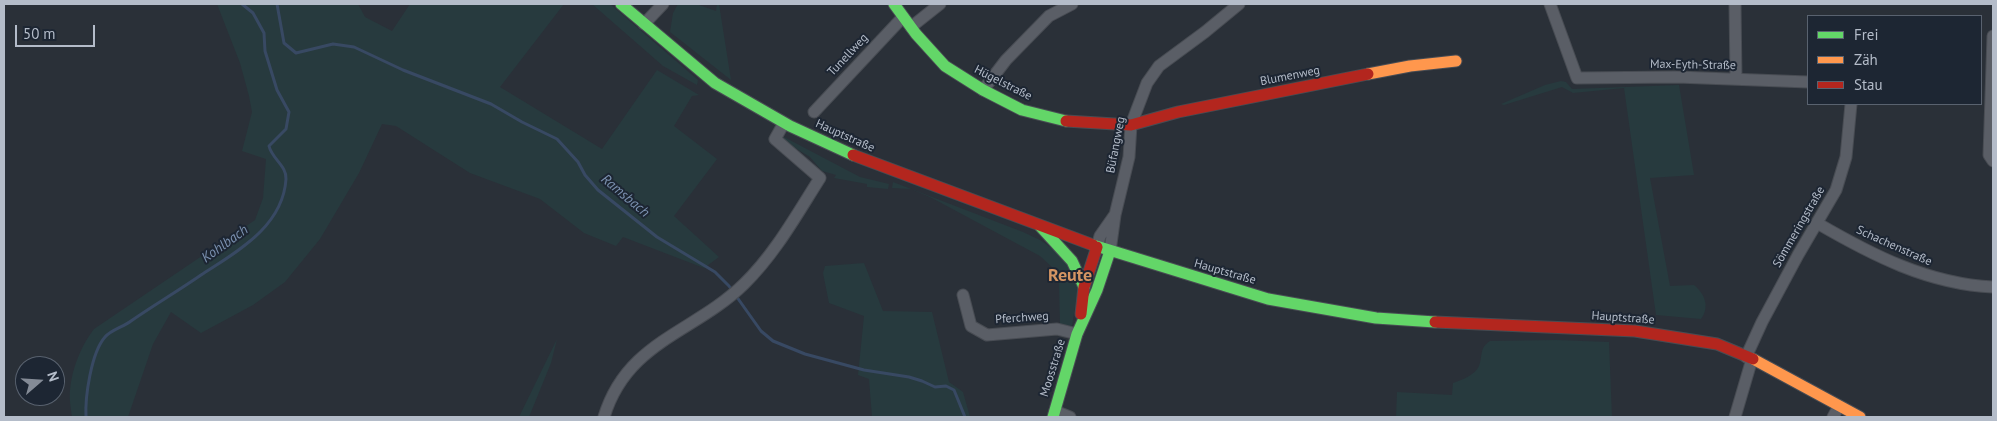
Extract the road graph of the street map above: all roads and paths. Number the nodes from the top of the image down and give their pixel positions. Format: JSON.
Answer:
{"nodes":[{"id":1,"x":621,"y":4,"type":"edge"},
{"id":2,"x":663,"y":4,"type":"edge"},
{"id":3,"x":894,"y":4,"type":"edge"},
{"id":4,"x":940,"y":4,"type":"edge"},
{"id":5,"x":1072,"y":4,"type":"edge"},
{"id":6,"x":1239,"y":4,"type":"edge"},
{"id":7,"x":1550,"y":4,"type":"edge"},
{"id":8,"x":1735,"y":4,"type":"edge"},
{"id":9,"x":903,"y":17,"type":"junction"},
{"id":10,"x":644,"y":24,"type":"junction"},
{"id":11,"x":912,"y":27,"type":"junction"},
{"id":12,"x":1993,"y":36,"type":"edge"},
{"id":13,"x":1456,"y":61,"type":"dead end"},
{"id":14,"x":1993,"y":66,"type":"edge"},
{"id":15,"x":1736,"y":79,"type":"junction"},
{"id":16,"x":1807,"y":82,"type":"edge"},
{"id":17,"x":983,"y":90,"type":"junction"},
{"id":18,"x":1851,"y":105,"type":"edge"},
{"id":19,"x":814,"y":112,"type":"dead end"},
{"id":20,"x":784,"y":123,"type":"junction"},
{"id":21,"x":1131,"y":125,"type":"junction"},
{"id":22,"x":1993,"y":161,"type":"edge"},
{"id":23,"x":1115,"y":214,"type":"junction"},
{"id":24,"x":1817,"y":223,"type":"junction"},
{"id":25,"x":1040,"y":226,"type":"junction"},
{"id":26,"x":1097,"y":247,"type":"junction"},
{"id":27,"x":1110,"y":251,"type":"junction"},
{"id":28,"x":1084,"y":287,"type":"junction"},
{"id":29,"x":1993,"y":287,"type":"edge"},
{"id":30,"x":963,"y":295,"type":"dead end"},
{"id":31,"x":1079,"y":330,"type":"junction"},
{"id":32,"x":1749,"y":358,"type":"junction"},
{"id":33,"x":1839,"y":406,"type":"junction"},
{"id":34,"x":1054,"y":414,"type":"edge"},
{"id":35,"x":604,"y":417,"type":"edge"},
{"id":36,"x":1070,"y":417,"type":"edge"},
{"id":37,"x":1735,"y":417,"type":"edge"},
{"id":38,"x":1833,"y":417,"type":"edge"},
{"id":39,"x":1860,"y":417,"type":"edge"}],
"edges":[{"from":1,"to":10,"type":"main road","name":"Hauptstraße"},
{"from":2,"to":10,"type":"street"},
{"from":3,"to":9,"type":"main road","name":"Hügelstraße"},
{"from":4,"to":11,"type":"street"},
{"from":5,"to":17,"type":"street"},
{"from":6,"to":21,"type":"street","name":"Büfangweg"},
{"from":7,"to":15,"type":"street","name":"Max-Eyth-Straße"},
{"from":8,"to":15,"type":"street"},
{"from":9,"to":11,"type":"main road","name":"Hügelstraße"},
{"from":9,"to":19,"type":"street","name":"Tunellweg"},
{"from":10,"to":20,"type":"main road","name":"Hauptstraße"},
{"from":11,"to":17,"type":"main road","name":"Hügelstraße"},
{"from":12,"to":14,"type":"street"},
{"from":13,"to":21,"type":"main road","name":"Blumenweg"},
{"from":14,"to":22,"type":"street"},
{"from":15,"to":16,"type":"street","name":"Max-Eyth-Straße"},
{"from":17,"to":21,"type":"main road","name":"Hügelstraße"},
{"from":18,"to":24,"type":"street","name":"Sömmeringstraße"},
{"from":20,"to":25,"type":"main road","name":"Hauptstraße"},
{"from":20,"to":35,"type":"street"},
{"from":21,"to":23,"type":"street","name":"Büfangweg"},
{"from":23,"to":26,"type":"street","name":"Büfangweg"},
{"from":23,"to":27,"type":"street","name":"Büfangweg"},
{"from":24,"to":29,"type":"street","name":"Schachenstraße"},
{"from":24,"to":32,"type":"street","name":"Sömmeringstraße"},
{"from":25,"to":26,"type":"main road","name":"Hauptstraße"},
{"from":25,"to":28,"type":"main road"},
{"from":26,"to":27,"type":"main road","name":"Hauptstraße"},
{"from":26,"to":28,"type":"main road","name":"Moosstraße"},
{"from":27,"to":31,"type":"main road","name":"Moosstraße"},
{"from":27,"to":32,"type":"main road","name":"Hauptstraße"},
{"from":28,"to":31,"type":"main road","name":"Moosstraße"},
{"from":30,"to":31,"type":"street","name":"Pferchweg"},
{"from":31,"to":34,"type":"main road","name":"Moosstraße"},
{"from":32,"to":33,"type":"main road","name":"Hauptstraße"},
{"from":32,"to":37,"type":"street","name":"Sömmeringstraße"},
{"from":33,"to":38,"type":"street"},
{"from":33,"to":39,"type":"main road","name":"Hauptstraße"},
{"from":34,"to":36,"type":"street"}]}
